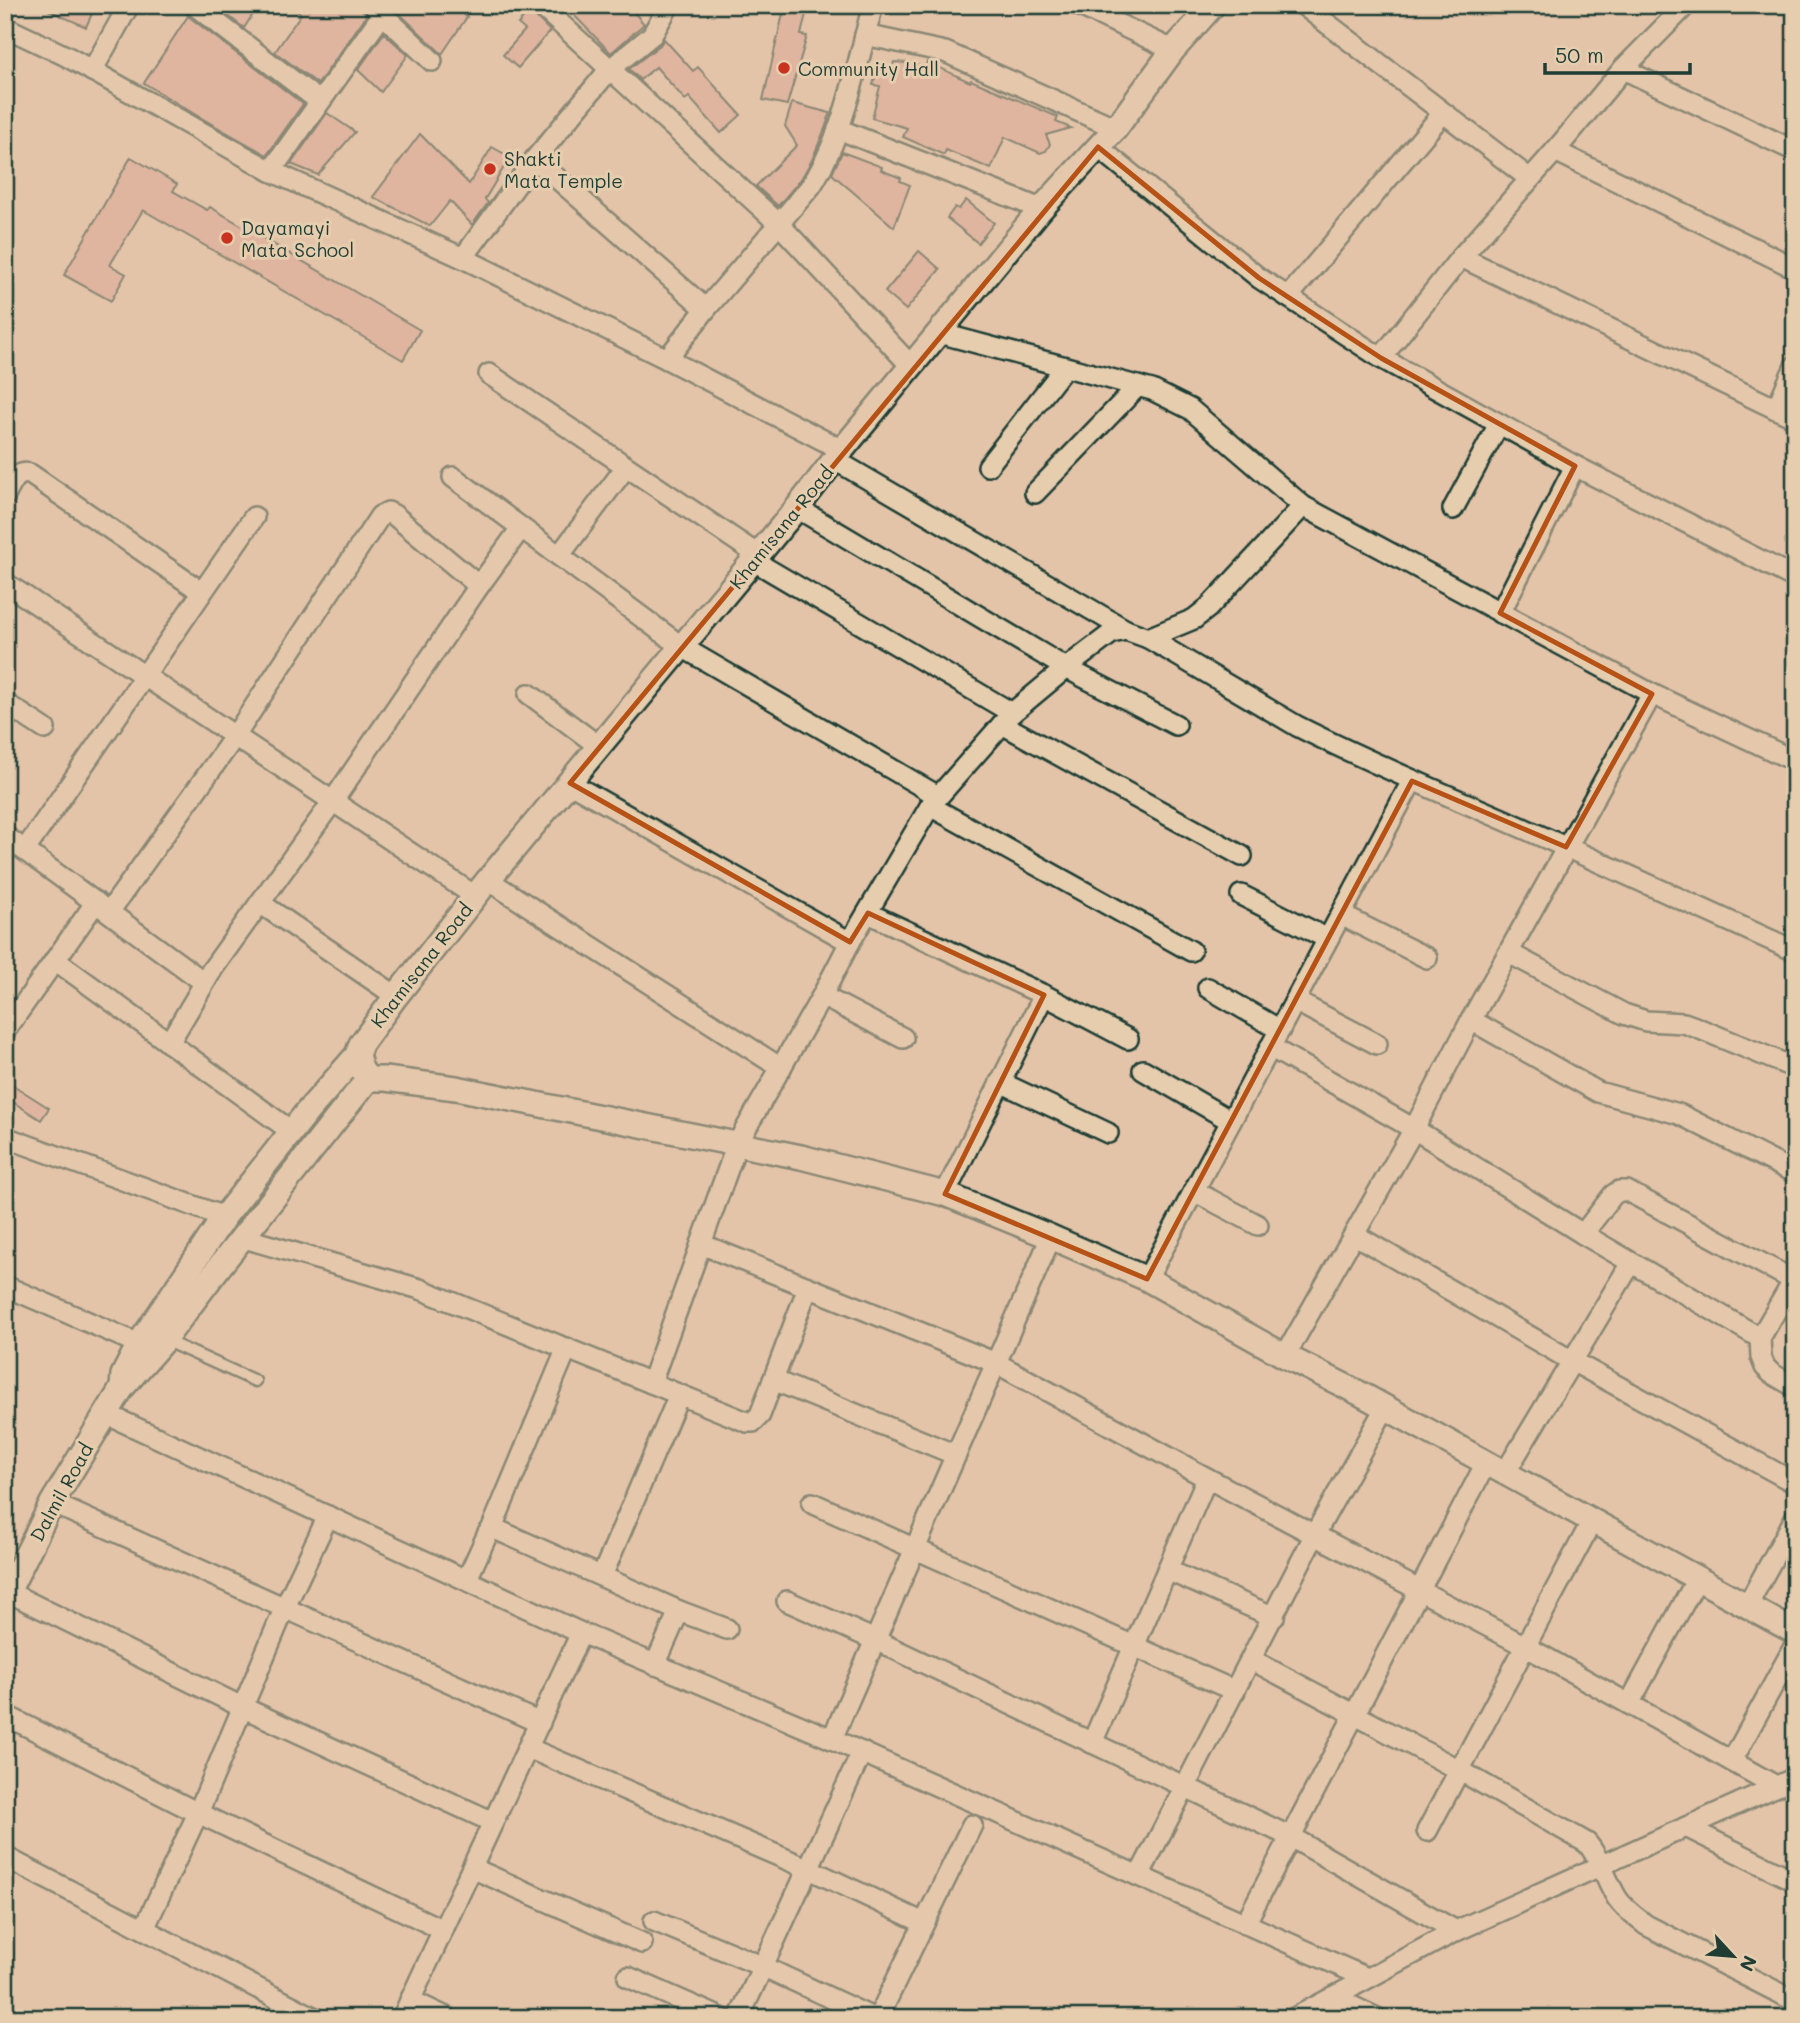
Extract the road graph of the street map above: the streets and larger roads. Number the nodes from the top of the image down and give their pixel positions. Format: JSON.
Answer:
{"nodes":[{"id":1,"x":130,"y":5,"type":"edge"},
{"id":2,"x":194,"y":5,"type":"edge"},
{"id":3,"x":540,"y":5,"type":"edge"},
{"id":4,"x":669,"y":5,"type":"edge"},
{"id":5,"x":873,"y":5,"type":"edge"},
{"id":6,"x":1078,"y":5,"type":"edge"},
{"id":7,"x":1213,"y":5,"type":"edge"},
{"id":8,"x":1303,"y":5,"type":"edge"},
{"id":9,"x":382,"y":8,"type":"edge"},
{"id":10,"x":1676,"y":8,"type":"edge"},
{"id":11,"x":5,"y":27,"type":"edge"},
{"id":12,"x":865,"y":34,"type":"junction"},
{"id":13,"x":1173,"y":50,"type":"junction"},
{"id":14,"x":432,"y":61,"type":"dead end"},
{"id":15,"x":1623,"y":69,"type":"junction"},
{"id":16,"x":609,"y":70,"type":"junction"},
{"id":17,"x":92,"y":71,"type":"junction"},
{"id":18,"x":320,"y":101,"type":"junction"},
{"id":19,"x":1443,"y":113,"type":"junction"},
{"id":20,"x":1116,"y":128,"type":"junction"},
{"id":21,"x":838,"y":129,"type":"junction"},
{"id":22,"x":1098,"y":147,"type":"junction"},
{"id":23,"x":1555,"y":151,"type":"junction"},
{"id":24,"x":1795,"y":151,"type":"edge"},
{"id":25,"x":535,"y":159,"type":"junction"},
{"id":26,"x":271,"y":171,"type":"junction"},
{"id":27,"x":1531,"y":179,"type":"junction"},
{"id":28,"x":1041,"y":209,"type":"junction"},
{"id":29,"x":779,"y":223,"type":"junction"},
{"id":30,"x":1461,"y":257,"type":"junction"},
{"id":31,"x":463,"y":258,"type":"junction"},
{"id":32,"x":1795,"y":268,"type":"edge"},
{"id":33,"x":1288,"y":297,"type":"junction"},
{"id":34,"x":706,"y":309,"type":"junction"},
{"id":35,"x":939,"y":333,"type":"junction"},
{"id":36,"x":1381,"y":358,"type":"junction"},
{"id":37,"x":667,"y":359,"type":"junction"},
{"id":38,"x":911,"y":366,"type":"junction"},
{"id":39,"x":1795,"y":366,"type":"edge"},
{"id":40,"x":1065,"y":367,"type":"junction"},
{"id":41,"x":489,"y":374,"type":"dead end"},
{"id":42,"x":1139,"y":386,"type":"junction"},
{"id":43,"x":1776,"y":409,"type":"junction"},
{"id":44,"x":1795,"y":418,"type":"edge"},
{"id":45,"x":1499,"y":424,"type":"junction"},
{"id":46,"x":838,"y":455,"type":"junction"},
{"id":47,"x":988,"y":466,"type":"dead end"},
{"id":48,"x":1575,"y":466,"type":"junction"},
{"id":49,"x":626,"y":467,"type":"junction"},
{"id":50,"x":453,"y":477,"type":"dead end"},
{"id":51,"x":1035,"y":493,"type":"dead end"},
{"id":52,"x":5,"y":496,"type":"edge"},
{"id":53,"x":1303,"y":506,"type":"junction"},
{"id":54,"x":797,"y":509,"type":"junction"},
{"id":55,"x":1453,"y":509,"type":"dead end"},
{"id":56,"x":254,"y":517,"type":"dead end"},
{"id":57,"x":521,"y":528,"type":"junction"},
{"id":58,"x":559,"y":555,"type":"junction"},
{"id":59,"x":756,"y":558,"type":"junction"},
{"id":60,"x":1795,"y":578,"type":"edge"},
{"id":61,"x":5,"y":583,"type":"edge"},
{"id":62,"x":479,"y":586,"type":"junction"},
{"id":63,"x":202,"y":592,"type":"junction"},
{"id":64,"x":1500,"y":613,"type":"junction"},
{"id":65,"x":1126,"y":630,"type":"junction"},
{"id":66,"x":1148,"y":638,"type":"junction"},
{"id":67,"x":682,"y":648,"type":"junction"},
{"id":68,"x":1066,"y":668,"type":"junction"},
{"id":69,"x":145,"y":675,"type":"junction"},
{"id":70,"x":529,"y":694,"type":"dead end"},
{"id":71,"x":1652,"y":694,"type":"junction"},
{"id":72,"x":5,"y":703,"type":"edge"},
{"id":73,"x":1007,"y":718,"type":"junction"},
{"id":74,"x":1176,"y":725,"type":"dead end"},
{"id":75,"x":45,"y":729,"type":"dead end"},
{"id":76,"x":235,"y":736,"type":"junction"},
{"id":77,"x":600,"y":747,"type":"junction"},
{"id":78,"x":1795,"y":761,"type":"edge"},
{"id":79,"x":1412,"y":781,"type":"junction"},
{"id":80,"x":570,"y":783,"type":"junction"},
{"id":81,"x":333,"y":801,"type":"junction"},
{"id":82,"x":934,"y":801,"type":"junction"},
{"id":83,"x":6,"y":838,"type":"edge"},
{"id":84,"x":1566,"y":847,"type":"junction"},
{"id":85,"x":24,"y":850,"type":"junction"},
{"id":86,"x":1242,"y":856,"type":"dead end"},
{"id":87,"x":482,"y":888,"type":"junction"},
{"id":88,"x":1241,"y":895,"type":"dead end"},
{"id":89,"x":260,"y":903,"type":"junction"},
{"id":90,"x":102,"y":907,"type":"junction"},
{"id":91,"x":868,"y":913,"type":"junction"},
{"id":92,"x":1340,"y":915,"type":"junction"},
{"id":93,"x":1328,"y":939,"type":"junction"},
{"id":94,"x":850,"y":942,"type":"junction"},
{"id":95,"x":1191,"y":951,"type":"dead end"},
{"id":96,"x":1795,"y":951,"type":"edge"},
{"id":97,"x":1509,"y":953,"type":"junction"},
{"id":98,"x":1427,"y":958,"type":"dead end"},
{"id":99,"x":55,"y":960,"type":"junction"},
{"id":100,"x":211,"y":971,"type":"junction"},
{"id":101,"x":1208,"y":988,"type":"dead end"},
{"id":102,"x":1044,"y":995,"type":"junction"},
{"id":103,"x":396,"y":996,"type":"junction"},
{"id":104,"x":822,"y":996,"type":"junction"},
{"id":105,"x":1295,"y":1001,"type":"junction"},
{"id":106,"x":1471,"y":1020,"type":"junction"},
{"id":107,"x":5,"y":1031,"type":"edge"},
{"id":108,"x":903,"y":1038,"type":"dead end"},
{"id":109,"x":1275,"y":1038,"type":"junction"},
{"id":110,"x":1128,"y":1039,"type":"dead end"},
{"id":111,"x":169,"y":1043,"type":"junction"},
{"id":112,"x":1377,"y":1044,"type":"dead end"},
{"id":113,"x":357,"y":1055,"type":"junction"},
{"id":114,"x":781,"y":1068,"type":"junction"},
{"id":115,"x":1795,"y":1068,"type":"edge"},
{"id":116,"x":1143,"y":1070,"type":"dead end"},
{"id":117,"x":368,"y":1079,"type":"junction"},
{"id":118,"x":1000,"y":1082,"type":"junction"},
{"id":119,"x":1231,"y":1121,"type":"junction"},
{"id":120,"x":1414,"y":1129,"type":"junction"},
{"id":121,"x":291,"y":1132,"type":"junction"},
{"id":122,"x":1108,"y":1133,"type":"dead end"},
{"id":123,"x":6,"y":1140,"type":"edge"},
{"id":124,"x":737,"y":1144,"type":"junction"},
{"id":125,"x":1795,"y":1173,"type":"edge"},
{"id":126,"x":1194,"y":1191,"type":"junction"},
{"id":127,"x":945,"y":1194,"type":"junction"},
{"id":128,"x":224,"y":1217,"type":"junction"},
{"id":129,"x":1258,"y":1225,"type":"dead end"},
{"id":130,"x":1583,"y":1234,"type":"junction"},
{"id":131,"x":1355,"y":1236,"type":"junction"},
{"id":132,"x":1051,"y":1237,"type":"junction"},
{"id":133,"x":243,"y":1238,"type":"junction"},
{"id":134,"x":701,"y":1244,"type":"junction"},
{"id":135,"x":1631,"y":1263,"type":"junction"},
{"id":136,"x":1147,"y":1279,"type":"junction"},
{"id":137,"x":1794,"y":1280,"type":"edge"},
{"id":138,"x":5,"y":1286,"type":"edge"},
{"id":139,"x":808,"y":1287,"type":"junction"},
{"id":140,"x":1760,"y":1338,"type":"junction"},
{"id":141,"x":139,"y":1344,"type":"junction"},
{"id":142,"x":567,"y":1348,"type":"junction"},
{"id":143,"x":1285,"y":1356,"type":"junction"},
{"id":144,"x":1572,"y":1360,"type":"junction"},
{"id":145,"x":996,"y":1363,"type":"junction"},
{"id":146,"x":773,"y":1380,"type":"junction"},
{"id":147,"x":651,"y":1383,"type":"junction"},
{"id":148,"x":122,"y":1388,"type":"junction"},
{"id":149,"x":1795,"y":1388,"type":"edge"},
{"id":150,"x":680,"y":1395,"type":"junction"},
{"id":151,"x":1385,"y":1408,"type":"junction"},
{"id":152,"x":106,"y":1414,"type":"junction"},
{"id":153,"x":956,"y":1455,"type":"junction"},
{"id":154,"x":1495,"y":1468,"type":"junction"},
{"id":155,"x":1208,"y":1478,"type":"junction"},
{"id":156,"x":1795,"y":1483,"type":"edge"},
{"id":157,"x":52,"y":1503,"type":"junction"},
{"id":158,"x":812,"y":1503,"type":"dead end"},
{"id":159,"x":328,"y":1516,"type":"junction"},
{"id":160,"x":1795,"y":1518,"type":"edge"},
{"id":161,"x":1592,"y":1521,"type":"junction"},
{"id":162,"x":491,"y":1530,"type":"junction"},
{"id":163,"x":1315,"y":1534,"type":"junction"},
{"id":164,"x":915,"y":1548,"type":"junction"},
{"id":165,"x":1787,"y":1550,"type":"edge"},
{"id":166,"x":1167,"y":1570,"type":"junction"},
{"id":167,"x":602,"y":1576,"type":"junction"},
{"id":168,"x":467,"y":1579,"type":"junction"},
{"id":169,"x":1697,"y":1579,"type":"junction"},
{"id":170,"x":1420,"y":1589,"type":"junction"},
{"id":171,"x":7,"y":1595,"type":"edge"},
{"id":172,"x":787,"y":1601,"type":"dead end"},
{"id":173,"x":1747,"y":1606,"type":"junction"},
{"id":174,"x":285,"y":1607,"type":"junction"},
{"id":175,"x":679,"y":1611,"type":"junction"},
{"id":176,"x":1274,"y":1617,"type":"junction"},
{"id":177,"x":727,"y":1629,"type":"dead end"},
{"id":178,"x":581,"y":1633,"type":"junction"},
{"id":179,"x":1795,"y":1633,"type":"edge"},
{"id":180,"x":875,"y":1640,"type":"junction"},
{"id":181,"x":1795,"y":1645,"type":"edge"},
{"id":182,"x":1525,"y":1646,"type":"junction"},
{"id":183,"x":1134,"y":1647,"type":"junction"},
{"id":184,"x":1252,"y":1660,"type":"junction"},
{"id":185,"x":655,"y":1665,"type":"junction"},
{"id":186,"x":1235,"y":1691,"type":"junction"},
{"id":187,"x":1629,"y":1704,"type":"junction"},
{"id":188,"x":242,"y":1706,"type":"junction"},
{"id":189,"x":1354,"y":1713,"type":"junction"},
{"id":190,"x":5,"y":1715,"type":"edge"},
{"id":191,"x":540,"y":1723,"type":"junction"},
{"id":192,"x":832,"y":1739,"type":"junction"},
{"id":193,"x":1093,"y":1743,"type":"junction"},
{"id":194,"x":527,"y":1748,"type":"junction"},
{"id":195,"x":862,"y":1752,"type":"junction"},
{"id":196,"x":1732,"y":1761,"type":"junction"},
{"id":197,"x":1459,"y":1770,"type":"junction"},
{"id":198,"x":1795,"y":1778,"type":"edge"},
{"id":199,"x":1776,"y":1786,"type":"junction"},
{"id":200,"x":1184,"y":1787,"type":"junction"},
{"id":201,"x":198,"y":1813,"type":"junction"},
{"id":202,"x":493,"y":1822,"type":"junction"},
{"id":203,"x":972,"y":1825,"type":"dead end"},
{"id":204,"x":1686,"y":1826,"type":"junction"},
{"id":205,"x":1427,"y":1831,"type":"dead end"},
{"id":206,"x":1289,"y":1836,"type":"junction"},
{"id":207,"x":5,"y":1857,"type":"edge"},
{"id":208,"x":1601,"y":1865,"type":"junction"},
{"id":209,"x":472,"y":1868,"type":"junction"},
{"id":210,"x":809,"y":1869,"type":"junction"},
{"id":211,"x":1139,"y":1876,"type":"junction"},
{"id":212,"x":1795,"y":1881,"type":"edge"},
{"id":213,"x":654,"y":1921,"type":"dead end"},
{"id":214,"x":924,"y":1923,"type":"junction"},
{"id":215,"x":1245,"y":1924,"type":"junction"},
{"id":216,"x":144,"y":1929,"type":"junction"},
{"id":217,"x":443,"y":1930,"type":"junction"},
{"id":218,"x":1456,"y":1931,"type":"junction"},
{"id":219,"x":642,"y":1943,"type":"dead end"},
{"id":220,"x":764,"y":1967,"type":"junction"},
{"id":221,"x":628,"y":1977,"type":"dead end"},
{"id":222,"x":1367,"y":1978,"type":"junction"},
{"id":223,"x":1333,"y":1997,"type":"junction"},
{"id":224,"x":1795,"y":2001,"type":"edge"},
{"id":225,"x":406,"y":2009,"type":"edge"},
{"id":226,"x":303,"y":2015,"type":"edge"},
{"id":227,"x":1295,"y":2017,"type":"edge"},
{"id":228,"x":448,"y":2018,"type":"edge"},
{"id":229,"x":721,"y":2018,"type":"edge"},
{"id":230,"x":739,"y":2018,"type":"edge"},
{"id":231,"x":875,"y":2018,"type":"edge"},
{"id":232,"x":1377,"y":2018,"type":"edge"}],
"edges":[{"from":1,"to":17,"type":"street"},
{"from":2,"to":18,"type":"street"},
{"from":3,"to":16,"type":"street"},
{"from":4,"to":16,"type":"street"},
{"from":5,"to":12,"type":"street"},
{"from":6,"to":13,"type":"street"},
{"from":7,"to":13,"type":"street","name":"Khamisana Road"},
{"from":8,"to":19,"type":"street"},
{"from":9,"to":14,"type":"street"},
{"from":9,"to":18,"type":"street"},
{"from":10,"to":15,"type":"street"},
{"from":11,"to":17,"type":"street"},
{"from":12,"to":20,"type":"street"},
{"from":12,"to":21,"type":"street"},
{"from":13,"to":20,"type":"street","name":"Khamisana Road"},
{"from":15,"to":23,"type":"street"},
{"from":15,"to":24,"type":"street"},
{"from":16,"to":25,"type":"street"},
{"from":16,"to":29,"type":"street"},
{"from":17,"to":26,"type":"street"},
{"from":18,"to":26,"type":"street"},
{"from":19,"to":27,"type":"street"},
{"from":19,"to":33,"type":"street"},
{"from":20,"to":22,"type":"street","name":"Khamisana Road"},
{"from":21,"to":28,"type":"street"},
{"from":21,"to":29,"type":"street"},
{"from":22,"to":28,"type":"street","name":"Khamisana Road"},
{"from":22,"to":33,"type":"street"},
{"from":23,"to":27,"type":"street"},
{"from":23,"to":32,"type":"street"},
{"from":25,"to":31,"type":"street"},
{"from":25,"to":34,"type":"street"},
{"from":26,"to":31,"type":"street"},
{"from":27,"to":30,"type":"street"},
{"from":28,"to":35,"type":"street","name":"Khamisana Road"},
{"from":29,"to":34,"type":"street"},
{"from":29,"to":38,"type":"street"},
{"from":30,"to":36,"type":"street"},
{"from":30,"to":43,"type":"street"},
{"from":31,"to":37,"type":"street"},
{"from":33,"to":36,"type":"street"},
{"from":34,"to":37,"type":"street"},
{"from":35,"to":38,"type":"street","name":"Khamisana Road"},
{"from":35,"to":40,"type":"street"},
{"from":36,"to":45,"type":"street"},
{"from":37,"to":46,"type":"street"},
{"from":38,"to":46,"type":"street","name":"Khamisana Road"},
{"from":39,"to":43,"type":"street"},
{"from":40,"to":42,"type":"street"},
{"from":40,"to":47,"type":"street"},
{"from":41,"to":49,"type":"street"},
{"from":42,"to":51,"type":"street"},
{"from":42,"to":53,"type":"street"},
{"from":43,"to":44,"type":"street"},
{"from":45,"to":48,"type":"street"},
{"from":45,"to":55,"type":"street"},
{"from":46,"to":54,"type":"street","name":"Khamisana Road"},
{"from":46,"to":65,"type":"street"},
{"from":48,"to":60,"type":"street"},
{"from":48,"to":64,"type":"street"},
{"from":49,"to":58,"type":"street"},
{"from":49,"to":59,"type":"street"},
{"from":50,"to":57,"type":"street"},
{"from":52,"to":63,"type":"street"},
{"from":53,"to":64,"type":"street"},
{"from":53,"to":66,"type":"street"},
{"from":54,"to":59,"type":"street","name":"Khamisana Road"},
{"from":54,"to":68,"type":"street"},
{"from":56,"to":63,"type":"street"},
{"from":57,"to":58,"type":"street"},
{"from":57,"to":62,"type":"street"},
{"from":58,"to":67,"type":"street"},
{"from":59,"to":67,"type":"street","name":"Khamisana Road"},
{"from":59,"to":73,"type":"street"},
{"from":61,"to":69,"type":"street"},
{"from":62,"to":76,"type":"street"},
{"from":62,"to":81,"type":"street"},
{"from":63,"to":69,"type":"street"},
{"from":64,"to":71,"type":"street"},
{"from":65,"to":66,"type":"street"},
{"from":65,"to":68,"type":"street"},
{"from":66,"to":79,"type":"street"},
{"from":67,"to":77,"type":"street","name":"Khamisana Road"},
{"from":67,"to":82,"type":"street"},
{"from":68,"to":73,"type":"street"},
{"from":68,"to":74,"type":"street"},
{"from":69,"to":76,"type":"street"},
{"from":69,"to":85,"type":"street"},
{"from":70,"to":77,"type":"street"},
{"from":71,"to":78,"type":"street"},
{"from":71,"to":84,"type":"street"},
{"from":72,"to":75,"type":"street"},
{"from":73,"to":82,"type":"street"},
{"from":73,"to":86,"type":"street"},
{"from":76,"to":81,"type":"street"},
{"from":76,"to":90,"type":"street"},
{"from":77,"to":80,"type":"street","name":"Khamisana Road"},
{"from":79,"to":84,"type":"street"},
{"from":79,"to":92,"type":"street"},
{"from":80,"to":87,"type":"street","name":"Khamisana Road"},
{"from":80,"to":94,"type":"street"},
{"from":81,"to":87,"type":"street"},
{"from":81,"to":89,"type":"street"},
{"from":82,"to":91,"type":"street"},
{"from":82,"to":95,"type":"street"},
{"from":83,"to":85,"type":"street"},
{"from":84,"to":96,"type":"street"},
{"from":84,"to":97,"type":"street"},
{"from":85,"to":90,"type":"street"},
{"from":87,"to":103,"type":"street","name":"Khamisana Road"},
{"from":87,"to":114,"type":"street"},
{"from":88,"to":93,"type":"street"},
{"from":89,"to":100,"type":"street"},
{"from":89,"to":103,"type":"street"},
{"from":90,"to":99,"type":"street"},
{"from":90,"to":100,"type":"street"},
{"from":91,"to":94,"type":"street"},
{"from":91,"to":102,"type":"street"},
{"from":92,"to":93,"type":"street"},
{"from":92,"to":98,"type":"street"},
{"from":93,"to":105,"type":"street"},
{"from":94,"to":104,"type":"street"},
{"from":97,"to":106,"type":"street"},
{"from":97,"to":115,"type":"street"},
{"from":99,"to":107,"type":"street"},
{"from":99,"to":111,"type":"street"},
{"from":100,"to":111,"type":"street"},
{"from":101,"to":109,"type":"street"},
{"from":102,"to":110,"type":"street"},
{"from":102,"to":118,"type":"street"},
{"from":103,"to":113,"type":"street","name":"Khamisana Road"},
{"from":104,"to":108,"type":"street"},
{"from":104,"to":114,"type":"street"},
{"from":105,"to":109,"type":"street"},
{"from":105,"to":112,"type":"street"},
{"from":106,"to":120,"type":"street"},
{"from":106,"to":125,"type":"street"},
{"from":109,"to":119,"type":"street"},
{"from":109,"to":120,"type":"street"},
{"from":111,"to":121,"type":"street"},
{"from":113,"to":117,"type":"street"},
{"from":113,"to":121,"type":"street","name":"Khamisana Road"},
{"from":114,"to":124,"type":"street"},
{"from":116,"to":119,"type":"street"},
{"from":117,"to":124,"type":"street"},
{"from":117,"to":133,"type":"street"},
{"from":118,"to":122,"type":"street"},
{"from":118,"to":127,"type":"street"},
{"from":119,"to":126,"type":"street"},
{"from":120,"to":130,"type":"street"},
{"from":120,"to":131,"type":"street"},
{"from":121,"to":128,"type":"street","name":"Khamisana Road"},
{"from":123,"to":128,"type":"street"},
{"from":124,"to":127,"type":"street"},
{"from":124,"to":134,"type":"street"},
{"from":126,"to":129,"type":"street"},
{"from":126,"to":136,"type":"street"},
{"from":127,"to":132,"type":"street"},
{"from":128,"to":141,"type":"street","name":"Khamisana Road"},
{"from":130,"to":135,"type":"street"},
{"from":130,"to":137,"type":"street"},
{"from":131,"to":143,"type":"street"},
{"from":131,"to":144,"type":"street"},
{"from":132,"to":136,"type":"street"},
{"from":132,"to":145,"type":"street"},
{"from":133,"to":142,"type":"street"},
{"from":133,"to":148,"type":"street"},
{"from":134,"to":139,"type":"street"},
{"from":134,"to":147,"type":"street"},
{"from":135,"to":140,"type":"street"},
{"from":135,"to":144,"type":"street"},
{"from":136,"to":143,"type":"street"},
{"from":137,"to":140,"type":"street"},
{"from":138,"to":141,"type":"street"},
{"from":139,"to":145,"type":"street"},
{"from":139,"to":146,"type":"street"},
{"from":140,"to":149,"type":"street"},
{"from":141,"to":148,"type":"street","name":"Khamisana Road"},
{"from":142,"to":147,"type":"street"},
{"from":142,"to":162,"type":"street"},
{"from":143,"to":151,"type":"street"},
{"from":144,"to":154,"type":"street"},
{"from":144,"to":156,"type":"street"},
{"from":145,"to":153,"type":"street"},
{"from":145,"to":155,"type":"street"},
{"from":146,"to":150,"type":"street"},
{"from":146,"to":153,"type":"street"},
{"from":147,"to":150,"type":"street"},
{"from":148,"to":152,"type":"street","name":"Dalmil Road"},
{"from":150,"to":167,"type":"street"},
{"from":151,"to":154,"type":"street"},
{"from":151,"to":163,"type":"street"},
{"from":152,"to":157,"type":"street","name":"Dalmil Road"},
{"from":152,"to":159,"type":"street"},
{"from":153,"to":164,"type":"street"},
{"from":154,"to":161,"type":"street"},
{"from":154,"to":170,"type":"street"},
{"from":155,"to":163,"type":"street"},
{"from":155,"to":166,"type":"street"},
{"from":157,"to":171,"type":"street","name":"Dalmil Road"},
{"from":157,"to":174,"type":"street"},
{"from":158,"to":164,"type":"street"},
{"from":159,"to":168,"type":"street"},
{"from":159,"to":174,"type":"street"},
{"from":160,"to":165,"type":"street"},
{"from":161,"to":169,"type":"street"},
{"from":161,"to":182,"type":"street"},
{"from":162,"to":167,"type":"street"},
{"from":162,"to":168,"type":"street"},
{"from":163,"to":170,"type":"street"},
{"from":163,"to":176,"type":"street"},
{"from":164,"to":180,"type":"street"},
{"from":164,"to":183,"type":"street"},
{"from":165,"to":173,"type":"street"},
{"from":166,"to":176,"type":"street"},
{"from":166,"to":183,"type":"street"},
{"from":167,"to":175,"type":"street"},
{"from":168,"to":178,"type":"street"},
{"from":169,"to":173,"type":"street"},
{"from":169,"to":187,"type":"street"},
{"from":170,"to":182,"type":"street"},
{"from":170,"to":189,"type":"street"},
{"from":171,"to":188,"type":"street"},
{"from":172,"to":180,"type":"street"},
{"from":173,"to":179,"type":"street"},
{"from":174,"to":188,"type":"street"},
{"from":174,"to":191,"type":"street"},
{"from":175,"to":177,"type":"street"},
{"from":175,"to":185,"type":"street"},
{"from":176,"to":184,"type":"street"},
{"from":178,"to":185,"type":"street"},
{"from":178,"to":191,"type":"street"},
{"from":180,"to":192,"type":"street"},
{"from":180,"to":193,"type":"street"},
{"from":181,"to":196,"type":"street"},
{"from":182,"to":187,"type":"street"},
{"from":182,"to":197,"type":"street"},
{"from":183,"to":186,"type":"street"},
{"from":183,"to":193,"type":"street"},
{"from":184,"to":186,"type":"street"},
{"from":184,"to":189,"type":"street"},
{"from":185,"to":192,"type":"street"},
{"from":186,"to":200,"type":"street"},
{"from":187,"to":196,"type":"street"},
{"from":188,"to":201,"type":"street"},
{"from":188,"to":202,"type":"street"},
{"from":189,"to":197,"type":"street"},
{"from":189,"to":206,"type":"street"},
{"from":190,"to":201,"type":"street"},
{"from":191,"to":194,"type":"street"},
{"from":192,"to":195,"type":"street"},
{"from":193,"to":200,"type":"street"},
{"from":194,"to":202,"type":"street"},
{"from":194,"to":210,"type":"street"},
{"from":195,"to":210,"type":"street"},
{"from":195,"to":211,"type":"street"},
{"from":196,"to":199,"type":"street"},
{"from":197,"to":205,"type":"street"},
{"from":197,"to":208,"type":"street"},
{"from":198,"to":199,"type":"street"},
{"from":199,"to":204,"type":"street"},
{"from":200,"to":206,"type":"street"},
{"from":200,"to":211,"type":"street"},
{"from":201,"to":216,"type":"street"},
{"from":201,"to":217,"type":"street"},
{"from":202,"to":209,"type":"street"},
{"from":203,"to":214,"type":"street"},
{"from":204,"to":208,"type":"street"},
{"from":204,"to":212,"type":"street"},
{"from":206,"to":215,"type":"street"},
{"from":206,"to":218,"type":"street"},
{"from":207,"to":216,"type":"street"},
{"from":208,"to":218,"type":"street"},
{"from":208,"to":224,"type":"street"},
{"from":209,"to":217,"type":"street"},
{"from":209,"to":219,"type":"street"},
{"from":210,"to":214,"type":"street"},
{"from":210,"to":220,"type":"street"},
{"from":211,"to":215,"type":"street"},
{"from":213,"to":220,"type":"street"},
{"from":214,"to":231,"type":"street"},
{"from":215,"to":222,"type":"street"},
{"from":216,"to":226,"type":"street"},
{"from":217,"to":225,"type":"street"},
{"from":218,"to":222,"type":"street"},
{"from":220,"to":230,"type":"street"},
{"from":220,"to":231,"type":"street"},
{"from":221,"to":229,"type":"street"},
{"from":222,"to":223,"type":"street"},
{"from":223,"to":227,"type":"street"},
{"from":223,"to":232,"type":"street"},
{"from":225,"to":228,"type":"street"}]}
